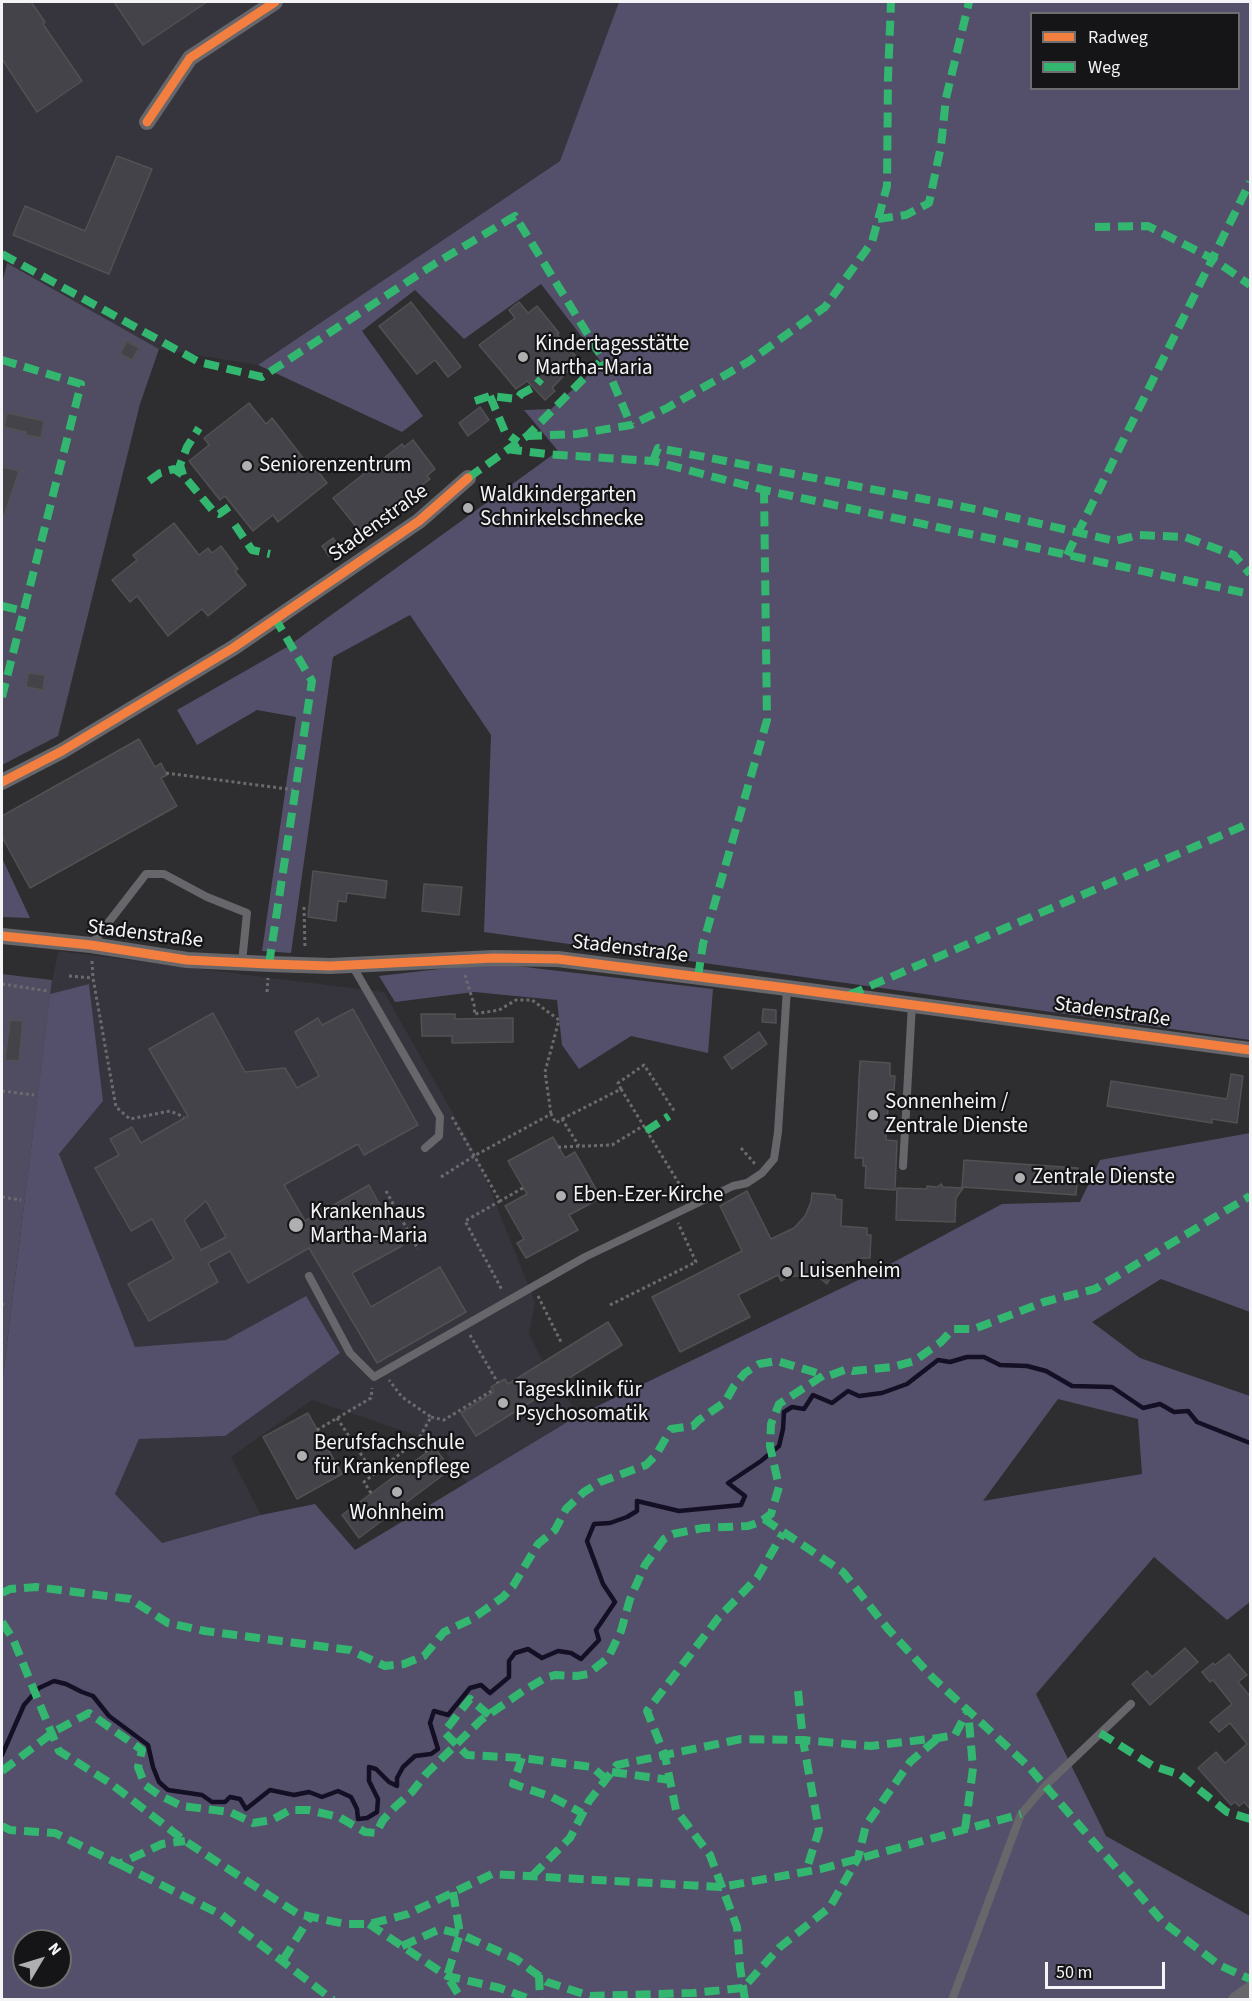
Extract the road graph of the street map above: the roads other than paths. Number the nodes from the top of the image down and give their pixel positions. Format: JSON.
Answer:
{"nodes":[{"id":1,"x":275,"y":2,"type":"edge"},
{"id":2,"x":147,"y":122,"type":"dead end"},
{"id":3,"x":468,"y":478,"type":"dead end"},
{"id":4,"x":2,"y":782,"type":"edge"},
{"id":5,"x":2,"y":936,"type":"edge"},
{"id":6,"x":91,"y":945,"type":"junction"},
{"id":7,"x":242,"y":962,"type":"junction"},
{"id":8,"x":352,"y":964,"type":"junction"},
{"id":9,"x":787,"y":988,"type":"junction"},
{"id":10,"x":912,"y":1005,"type":"junction"},
{"id":11,"x":1251,"y":1050,"type":"edge"},
{"id":12,"x":425,"y":1148,"type":"dead end"},
{"id":13,"x":903,"y":1166,"type":"dead end"},
{"id":14,"x":309,"y":1276,"type":"dead end"},
{"id":15,"x":1131,"y":1704,"type":"dead end"},
{"id":16,"x":1251,"y":1990,"type":"edge"},
{"id":17,"x":952,"y":2000,"type":"edge"},
{"id":18,"x":1236,"y":2000,"type":"edge"}],
"edges":[{"from":1,"to":2,"type":"street"},
{"from":3,"to":4,"type":"street","name":"Stadenstraße"},
{"from":5,"to":6,"type":"street","name":"Stadenstraße"},
{"from":6,"to":7,"type":"street","name":"Stadenstraße"},
{"from":6,"to":7,"type":"lane"},
{"from":7,"to":8,"type":"street","name":"Stadenstraße"},
{"from":8,"to":9,"type":"street","name":"Stadenstraße"},
{"from":8,"to":12,"type":"lane"},
{"from":9,"to":10,"type":"street","name":"Stadenstraße"},
{"from":9,"to":14,"type":"lane"},
{"from":10,"to":11,"type":"street","name":"Stadenstraße"},
{"from":10,"to":13,"type":"lane"},
{"from":15,"to":17,"type":"lane"},
{"from":16,"to":18,"type":"street"}]}
